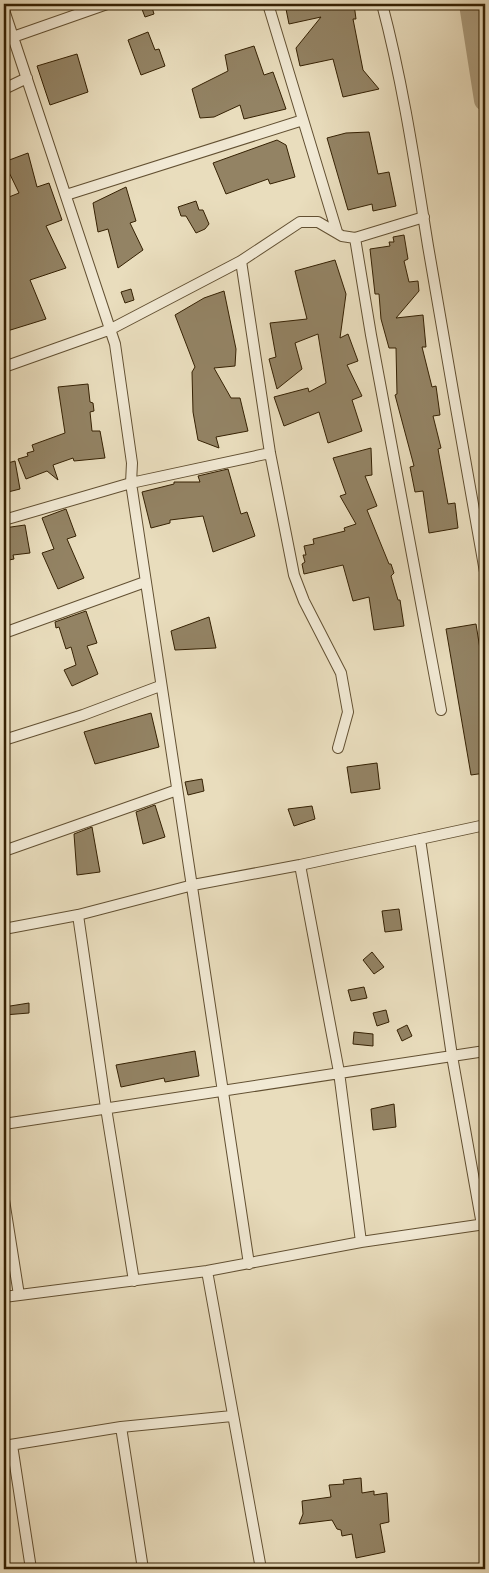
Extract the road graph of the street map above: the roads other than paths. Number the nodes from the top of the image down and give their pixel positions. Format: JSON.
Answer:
{"nodes":[{"id":1,"x":107,"y":4,"type":"edge"},
{"id":2,"x":268,"y":4,"type":"edge"},
{"id":3,"x":382,"y":4,"type":"edge"},
{"id":4,"x":4,"y":10,"type":"edge"},
{"id":5,"x":13,"y":37,"type":"junction"},
{"id":6,"x":27,"y":78,"type":"junction"},
{"id":7,"x":4,"y":89,"type":"edge"},
{"id":8,"x":303,"y":120,"type":"junction"},
{"id":9,"x":66,"y":196,"type":"junction"},
{"id":10,"x":424,"y":217,"type":"junction"},
{"id":11,"x":337,"y":232,"type":"junction"},
{"id":12,"x":356,"y":238,"type":"junction"},
{"id":13,"x":241,"y":261,"type":"junction"},
{"id":14,"x":110,"y":329,"type":"junction"},
{"id":15,"x":4,"y":367,"type":"edge"},
{"id":16,"x":270,"y":453,"type":"junction"},
{"id":17,"x":131,"y":483,"type":"junction"},
{"id":18,"x":4,"y":520,"type":"edge"},
{"id":19,"x":485,"y":572,"type":"edge"},
{"id":20,"x":145,"y":582,"type":"junction"},
{"id":21,"x":4,"y":632,"type":"edge"},
{"id":22,"x":160,"y":686,"type":"junction"},
{"id":23,"x":441,"y":710,"type":"dead end"},
{"id":24,"x":4,"y":740,"type":"edge"},
{"id":25,"x":338,"y":748,"type":"dead end"},
{"id":26,"x":177,"y":790,"type":"junction"},
{"id":27,"x":485,"y":825,"type":"edge"},
{"id":28,"x":420,"y":839,"type":"junction"},
{"id":29,"x":4,"y":851,"type":"edge"},
{"id":30,"x":300,"y":865,"type":"junction"},
{"id":31,"x":192,"y":885,"type":"junction"},
{"id":32,"x":78,"y":915,"type":"junction"},
{"id":33,"x":4,"y":929,"type":"edge"},
{"id":34,"x":485,"y":1050,"type":"edge"},
{"id":35,"x":452,"y":1056,"type":"junction"},
{"id":36,"x":339,"y":1072,"type":"junction"},
{"id":37,"x":224,"y":1091,"type":"junction"},
{"id":38,"x":106,"y":1108,"type":"junction"},
{"id":39,"x":4,"y":1124,"type":"edge"},
{"id":40,"x":4,"y":1200,"type":"edge"},
{"id":41,"x":484,"y":1224,"type":"edge"},
{"id":42,"x":361,"y":1242,"type":"junction"},
{"id":43,"x":249,"y":1264,"type":"junction"},
{"id":44,"x":207,"y":1271,"type":"junction"},
{"id":45,"x":134,"y":1281,"type":"junction"},
{"id":46,"x":20,"y":1295,"type":"junction"},
{"id":47,"x":4,"y":1297,"type":"edge"},
{"id":48,"x":232,"y":1416,"type":"junction"},
{"id":49,"x":121,"y":1427,"type":"junction"},
{"id":50,"x":8,"y":1446,"type":"edge"},
{"id":51,"x":485,"y":1566,"type":"edge"},
{"id":52,"x":31,"y":1569,"type":"edge"},
{"id":53,"x":143,"y":1569,"type":"edge"},
{"id":54,"x":261,"y":1569,"type":"edge"},
{"id":55,"x":383,"y":1569,"type":"edge"},
{"id":56,"x":448,"y":1569,"type":"edge"},
{"id":57,"x":465,"y":1569,"type":"edge"}],
"edges":[{"from":1,"to":5,"type":"street"},
{"from":2,"to":8,"type":"street"},
{"from":3,"to":10,"type":"street"},
{"from":4,"to":5,"type":"street"},
{"from":5,"to":6,"type":"street"},
{"from":6,"to":7,"type":"street"},
{"from":6,"to":9,"type":"street"},
{"from":8,"to":9,"type":"street"},
{"from":8,"to":11,"type":"street"},
{"from":9,"to":14,"type":"street"},
{"from":10,"to":12,"type":"street"},
{"from":10,"to":19,"type":"street"},
{"from":11,"to":12,"type":"street"},
{"from":11,"to":13,"type":"street"},
{"from":12,"to":23,"type":"street"},
{"from":13,"to":14,"type":"street"},
{"from":13,"to":16,"type":"street"},
{"from":14,"to":15,"type":"street"},
{"from":14,"to":17,"type":"street"},
{"from":16,"to":17,"type":"street"},
{"from":16,"to":25,"type":"street"},
{"from":17,"to":18,"type":"street"},
{"from":17,"to":20,"type":"street"},
{"from":20,"to":21,"type":"street"},
{"from":20,"to":22,"type":"street"},
{"from":22,"to":24,"type":"street"},
{"from":22,"to":26,"type":"street"},
{"from":26,"to":29,"type":"street"},
{"from":26,"to":31,"type":"street"},
{"from":27,"to":28,"type":"street"},
{"from":28,"to":30,"type":"street"},
{"from":28,"to":35,"type":"street"},
{"from":30,"to":31,"type":"street"},
{"from":30,"to":36,"type":"street"},
{"from":31,"to":32,"type":"street"},
{"from":31,"to":37,"type":"street"},
{"from":32,"to":33,"type":"street"},
{"from":32,"to":38,"type":"street"},
{"from":34,"to":35,"type":"street"},
{"from":35,"to":36,"type":"street"},
{"from":35,"to":41,"type":"street"},
{"from":36,"to":37,"type":"street"},
{"from":36,"to":42,"type":"street"},
{"from":37,"to":38,"type":"street"},
{"from":37,"to":43,"type":"street"},
{"from":38,"to":39,"type":"street"},
{"from":38,"to":45,"type":"street"},
{"from":40,"to":46,"type":"street"},
{"from":41,"to":42,"type":"street"},
{"from":42,"to":43,"type":"street"},
{"from":43,"to":44,"type":"street"},
{"from":44,"to":45,"type":"street"},
{"from":44,"to":48,"type":"street"},
{"from":45,"to":46,"type":"street"},
{"from":46,"to":47,"type":"street"},
{"from":48,"to":49,"type":"street"},
{"from":48,"to":54,"type":"street"},
{"from":49,"to":50,"type":"street"},
{"from":49,"to":53,"type":"street"},
{"from":50,"to":52,"type":"street"},
{"from":51,"to":57,"type":"lane"},
{"from":55,"to":56,"type":"lane"}]}
